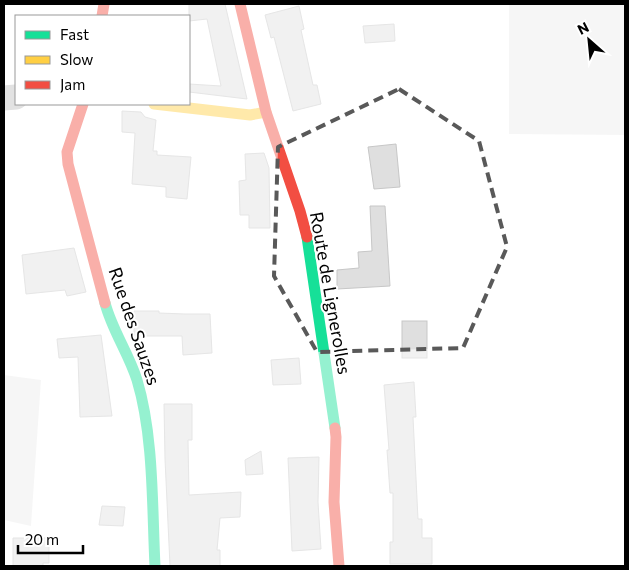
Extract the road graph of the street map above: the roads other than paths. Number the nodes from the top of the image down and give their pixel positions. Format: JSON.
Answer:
{"nodes":[{"id":1,"x":240,"y":4,"type":"edge"},
{"id":2,"x":83,"y":105,"type":"edge"},
{"id":3,"x":163,"y":105,"type":"edge"},
{"id":4,"x":266,"y":112,"type":"junction"},
{"id":5,"x":155,"y":566,"type":"edge"},
{"id":6,"x":339,"y":566,"type":"edge"}],
"edges":[{"from":1,"to":4,"type":"street","name":"Route de Lignerolles"},
{"from":2,"to":5,"type":"street","name":"Rue des Sauzes"},
{"from":3,"to":4,"type":"street"},
{"from":4,"to":6,"type":"street","name":"Route de Lignerolles"}]}
